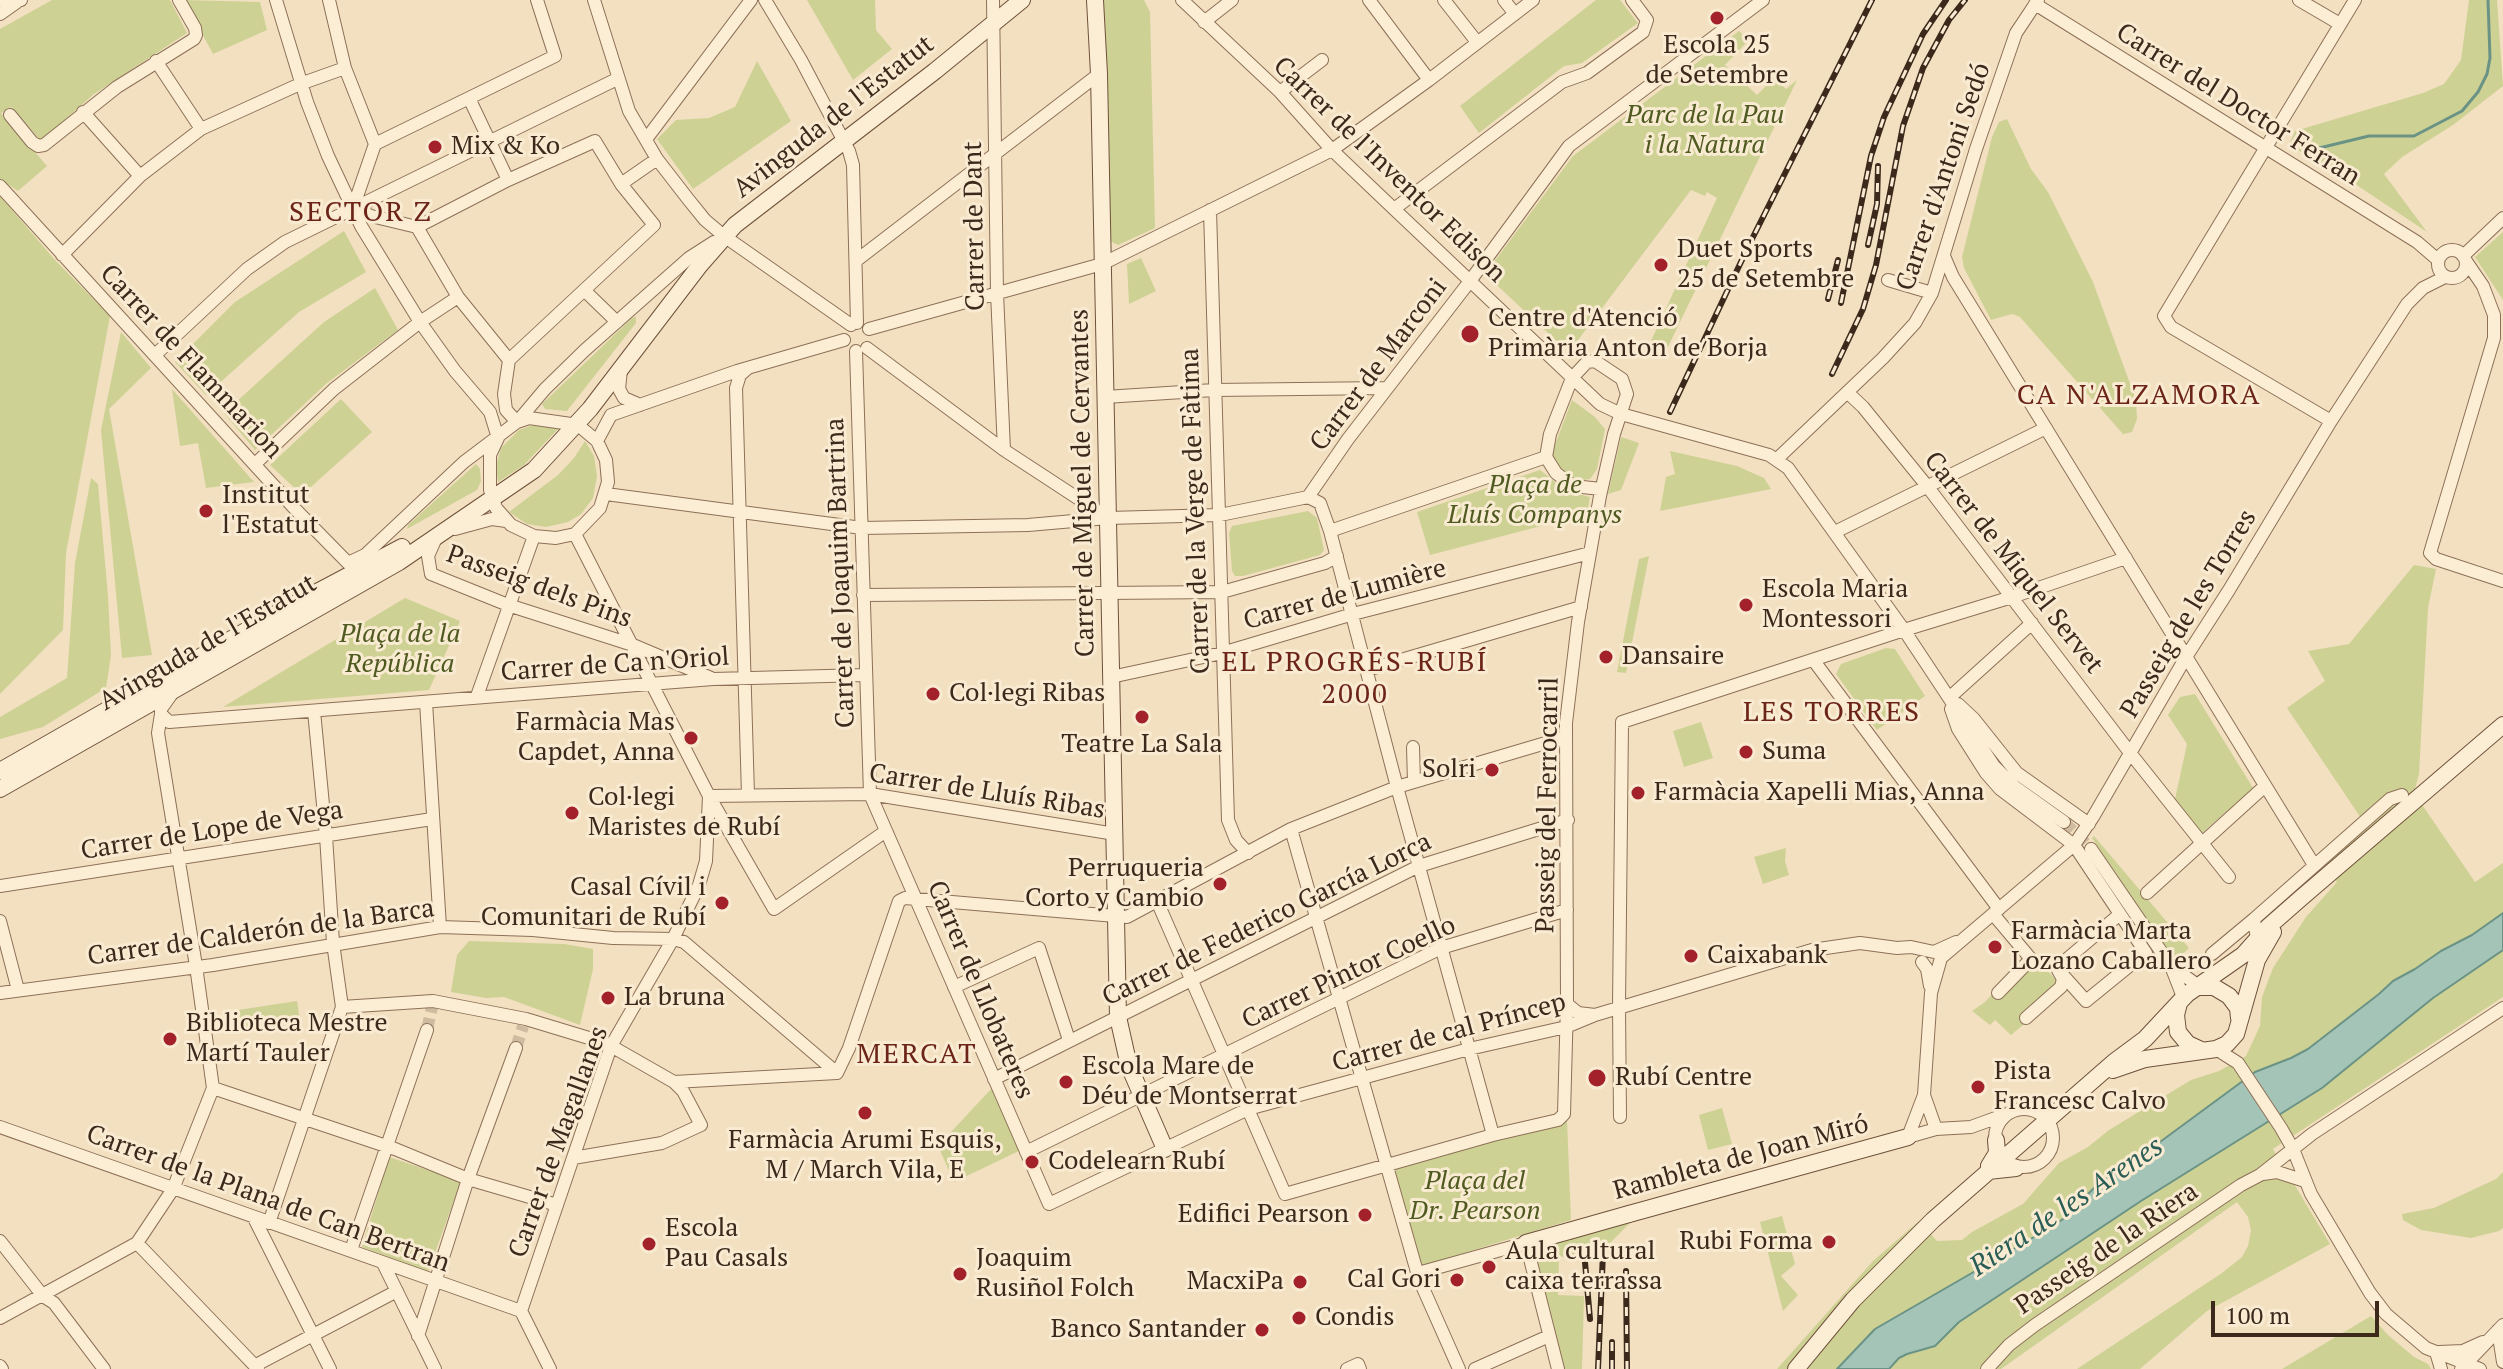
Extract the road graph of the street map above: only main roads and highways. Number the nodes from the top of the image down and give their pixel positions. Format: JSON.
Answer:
{"nodes":[{"id":1,"x":1095,"y":0,"type":"edge"},
{"id":2,"x":1017,"y":2,"type":"edge"},
{"id":3,"x":437,"y":534,"type":"junction"},
{"id":4,"x":2503,"y":725,"type":"edge"},
{"id":5,"x":0,"y":771,"type":"edge"},
{"id":6,"x":0,"y":789,"type":"edge"},
{"id":7,"x":2284,"y":914,"type":"junction"},
{"id":8,"x":2200,"y":987,"type":"junction"},
{"id":9,"x":2181,"y":999,"type":"junction"},
{"id":10,"x":2238,"y":1026,"type":"junction"},
{"id":11,"x":2209,"y":1050,"type":"junction"},
{"id":12,"x":2100,"y":1074,"type":"junction"},
{"id":13,"x":1908,"y":1137,"type":"road end"},
{"id":14,"x":1996,"y":1140,"type":"road end"},
{"id":15,"x":1165,"y":1149,"type":"road end"},
{"id":16,"x":1987,"y":1171,"type":"junction"},
{"id":17,"x":1526,"y":1243,"type":"road end"},
{"id":18,"x":1796,"y":1369,"type":"edge"}],
"edges":[{"from":1,"to":15,"type":"main road","name":"Carrer de Miguel de Cervantes"},
{"from":2,"to":3,"type":"main road","name":"Avinguda de l'Estatut"},
{"from":3,"to":5,"type":"main road","name":"Avinguda de l'Estatut"},
{"from":3,"to":6,"type":"main road","name":"Avinguda de l'Estatut"},
{"from":4,"to":7,"type":"main road"},
{"from":7,"to":8,"type":"main road"},
{"from":7,"to":10,"type":"main road"},
{"from":8,"to":9,"type":"main road"},
{"from":8,"to":10,"type":"main road"},
{"from":9,"to":11,"type":"main road"},
{"from":9,"to":12,"type":"main road"},
{"from":10,"to":11,"type":"main road"},
{"from":11,"to":12,"type":"main road"},
{"from":12,"to":16,"type":"main road"},
{"from":13,"to":17,"type":"main road","name":"Rambleta de Joan Miró","bridge":true},
{"from":14,"to":16,"type":"main road"},
{"from":16,"to":18,"type":"main road"}]}
